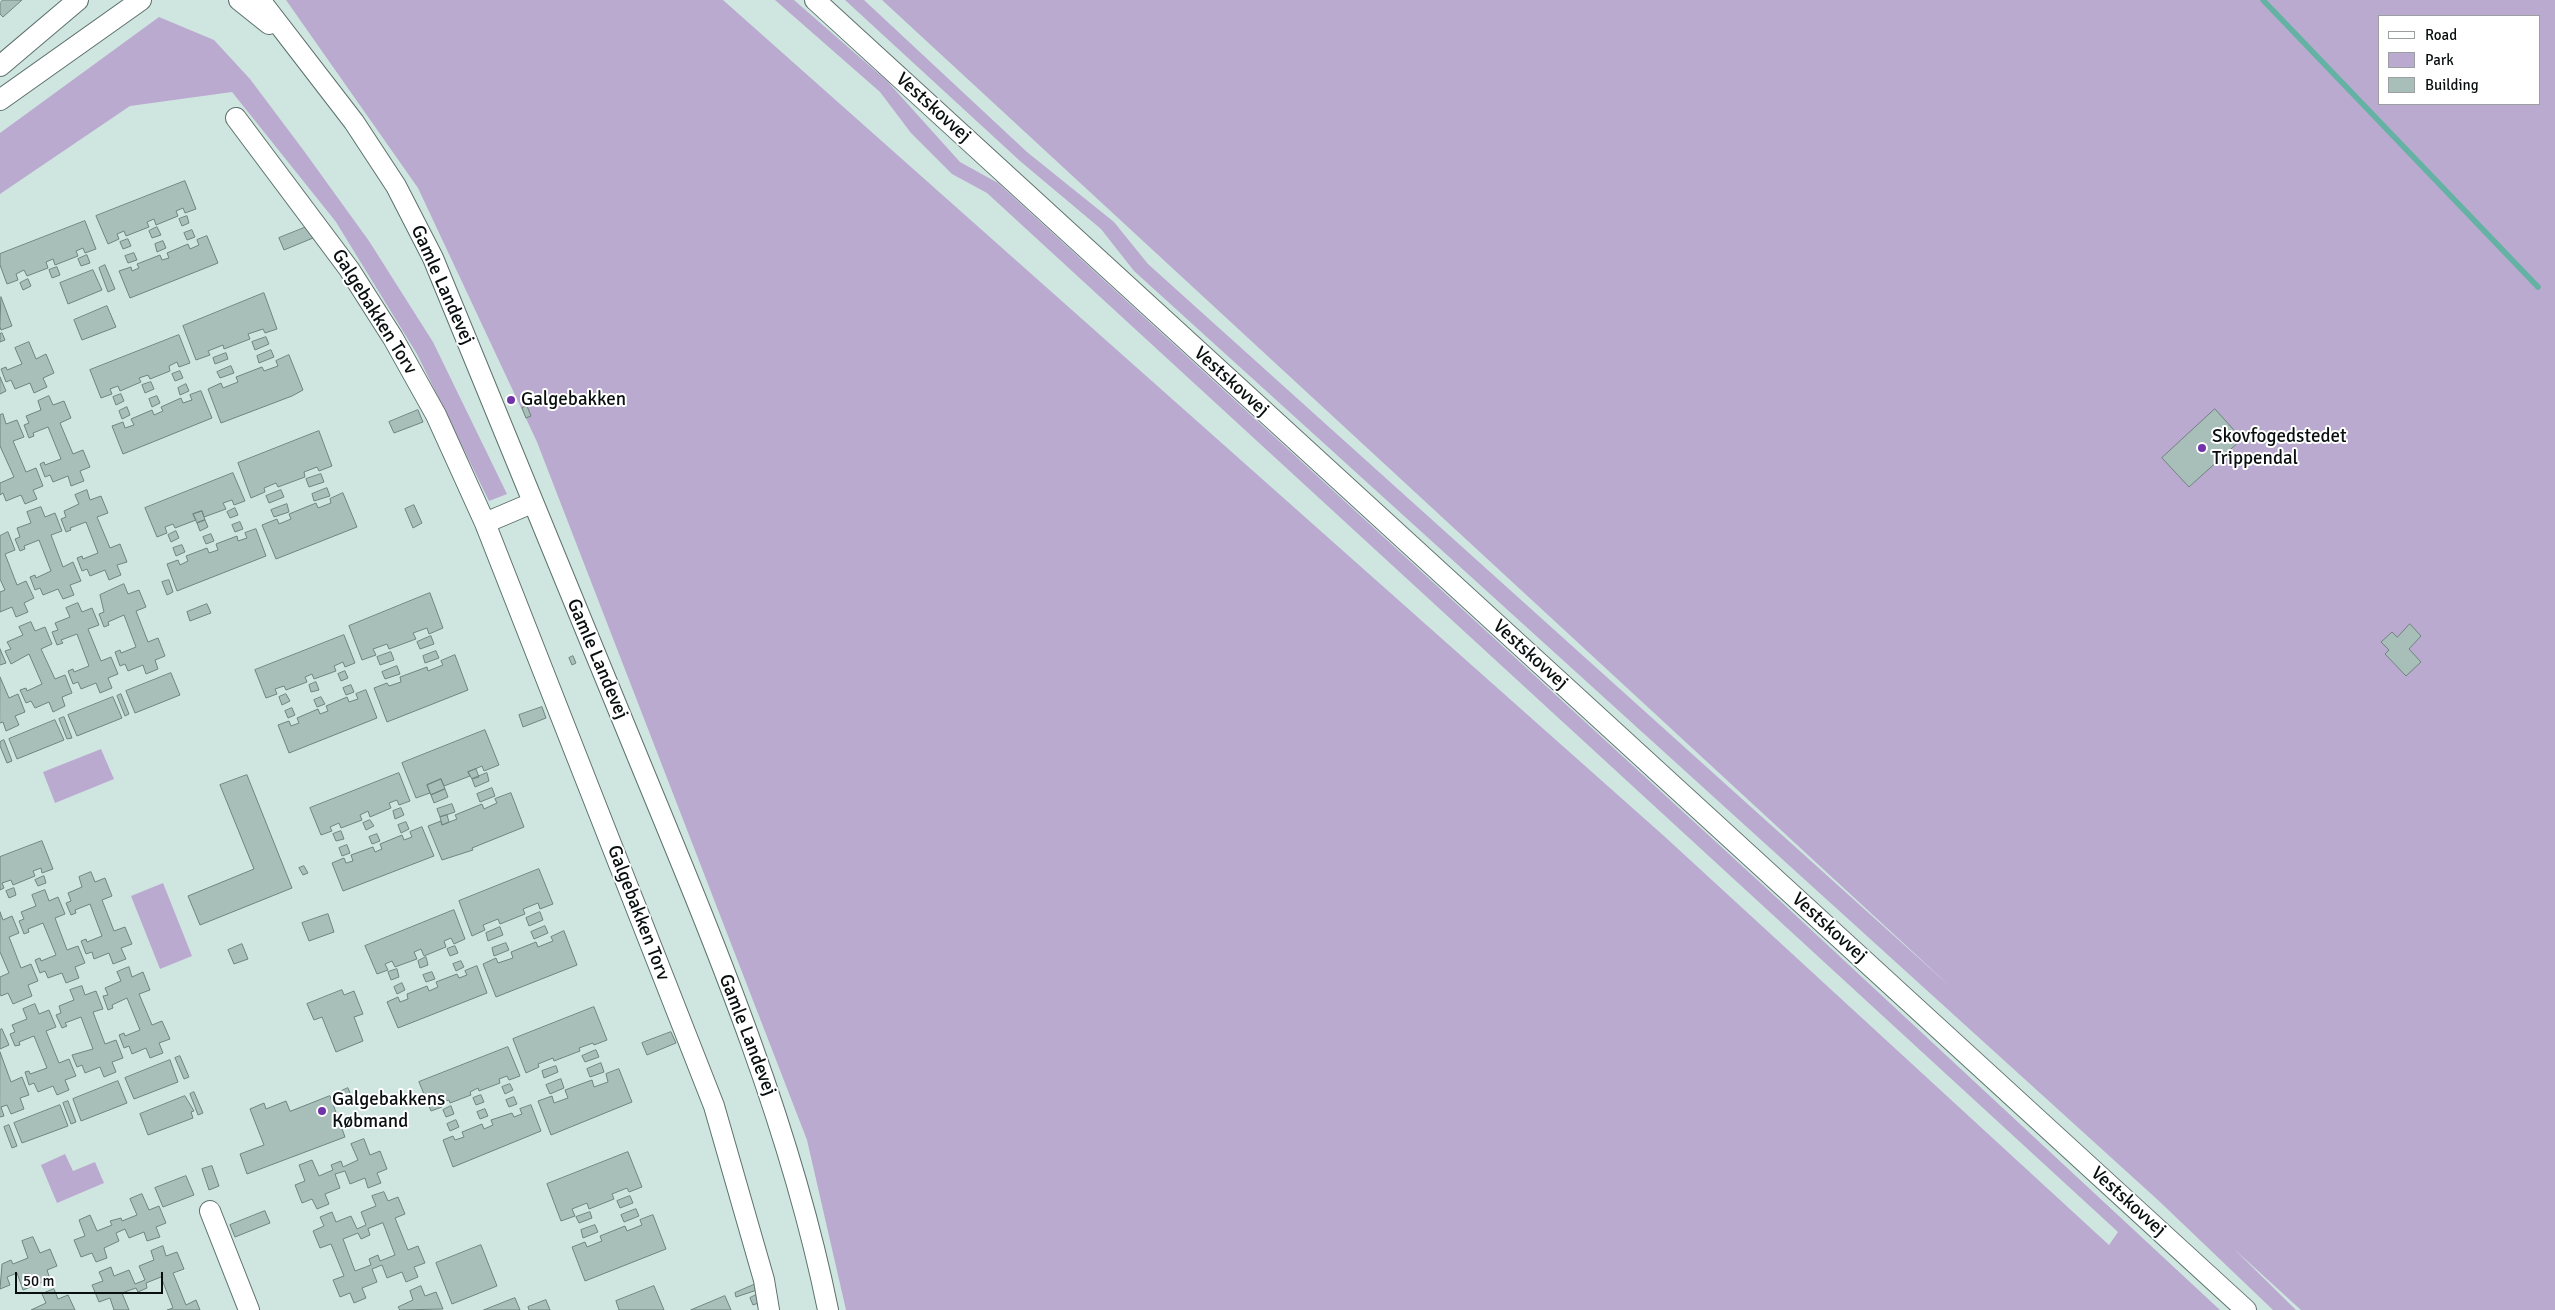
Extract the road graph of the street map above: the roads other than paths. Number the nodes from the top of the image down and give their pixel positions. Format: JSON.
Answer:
{"nodes":[{"id":1,"x":78,"y":0,"type":"edge"},
{"id":2,"x":140,"y":0,"type":"edge"},
{"id":3,"x":239,"y":0,"type":"edge"},
{"id":4,"x":260,"y":0,"type":"edge"},
{"id":5,"x":815,"y":0,"type":"edge"},
{"id":6,"x":292,"y":43,"type":"junction"},
{"id":7,"x":0,"y":66,"type":"edge"},
{"id":8,"x":0,"y":100,"type":"edge"},
{"id":9,"x":236,"y":118,"type":"dead end"},
{"id":10,"x":532,"y":503,"type":"junction"},
{"id":11,"x":485,"y":523,"type":"junction"},
{"id":12,"x":210,"y":1211,"type":"dead end"},
{"id":13,"x":249,"y":1310,"type":"edge"},
{"id":14,"x":769,"y":1310,"type":"edge"},
{"id":15,"x":828,"y":1310,"type":"edge"},
{"id":16,"x":2246,"y":1310,"type":"edge"}],
"edges":[{"from":1,"to":7,"type":"street"},
{"from":2,"to":8,"type":"street"},
{"from":3,"to":6,"type":"street","name":"Gamle Landevej"},
{"from":4,"to":6,"type":"street","name":"Gamle Landevej"},
{"from":5,"to":16,"type":"street","name":"Vestskovvej"},
{"from":6,"to":10,"type":"street","name":"Gamle Landevej"},
{"from":9,"to":11,"type":"street","name":"Galgebakken Torv"},
{"from":10,"to":11,"type":"street"},
{"from":10,"to":15,"type":"street","name":"Gamle Landevej"},
{"from":11,"to":14,"type":"street","name":"Galgebakken Torv"},
{"from":12,"to":13,"type":"street"}]}
